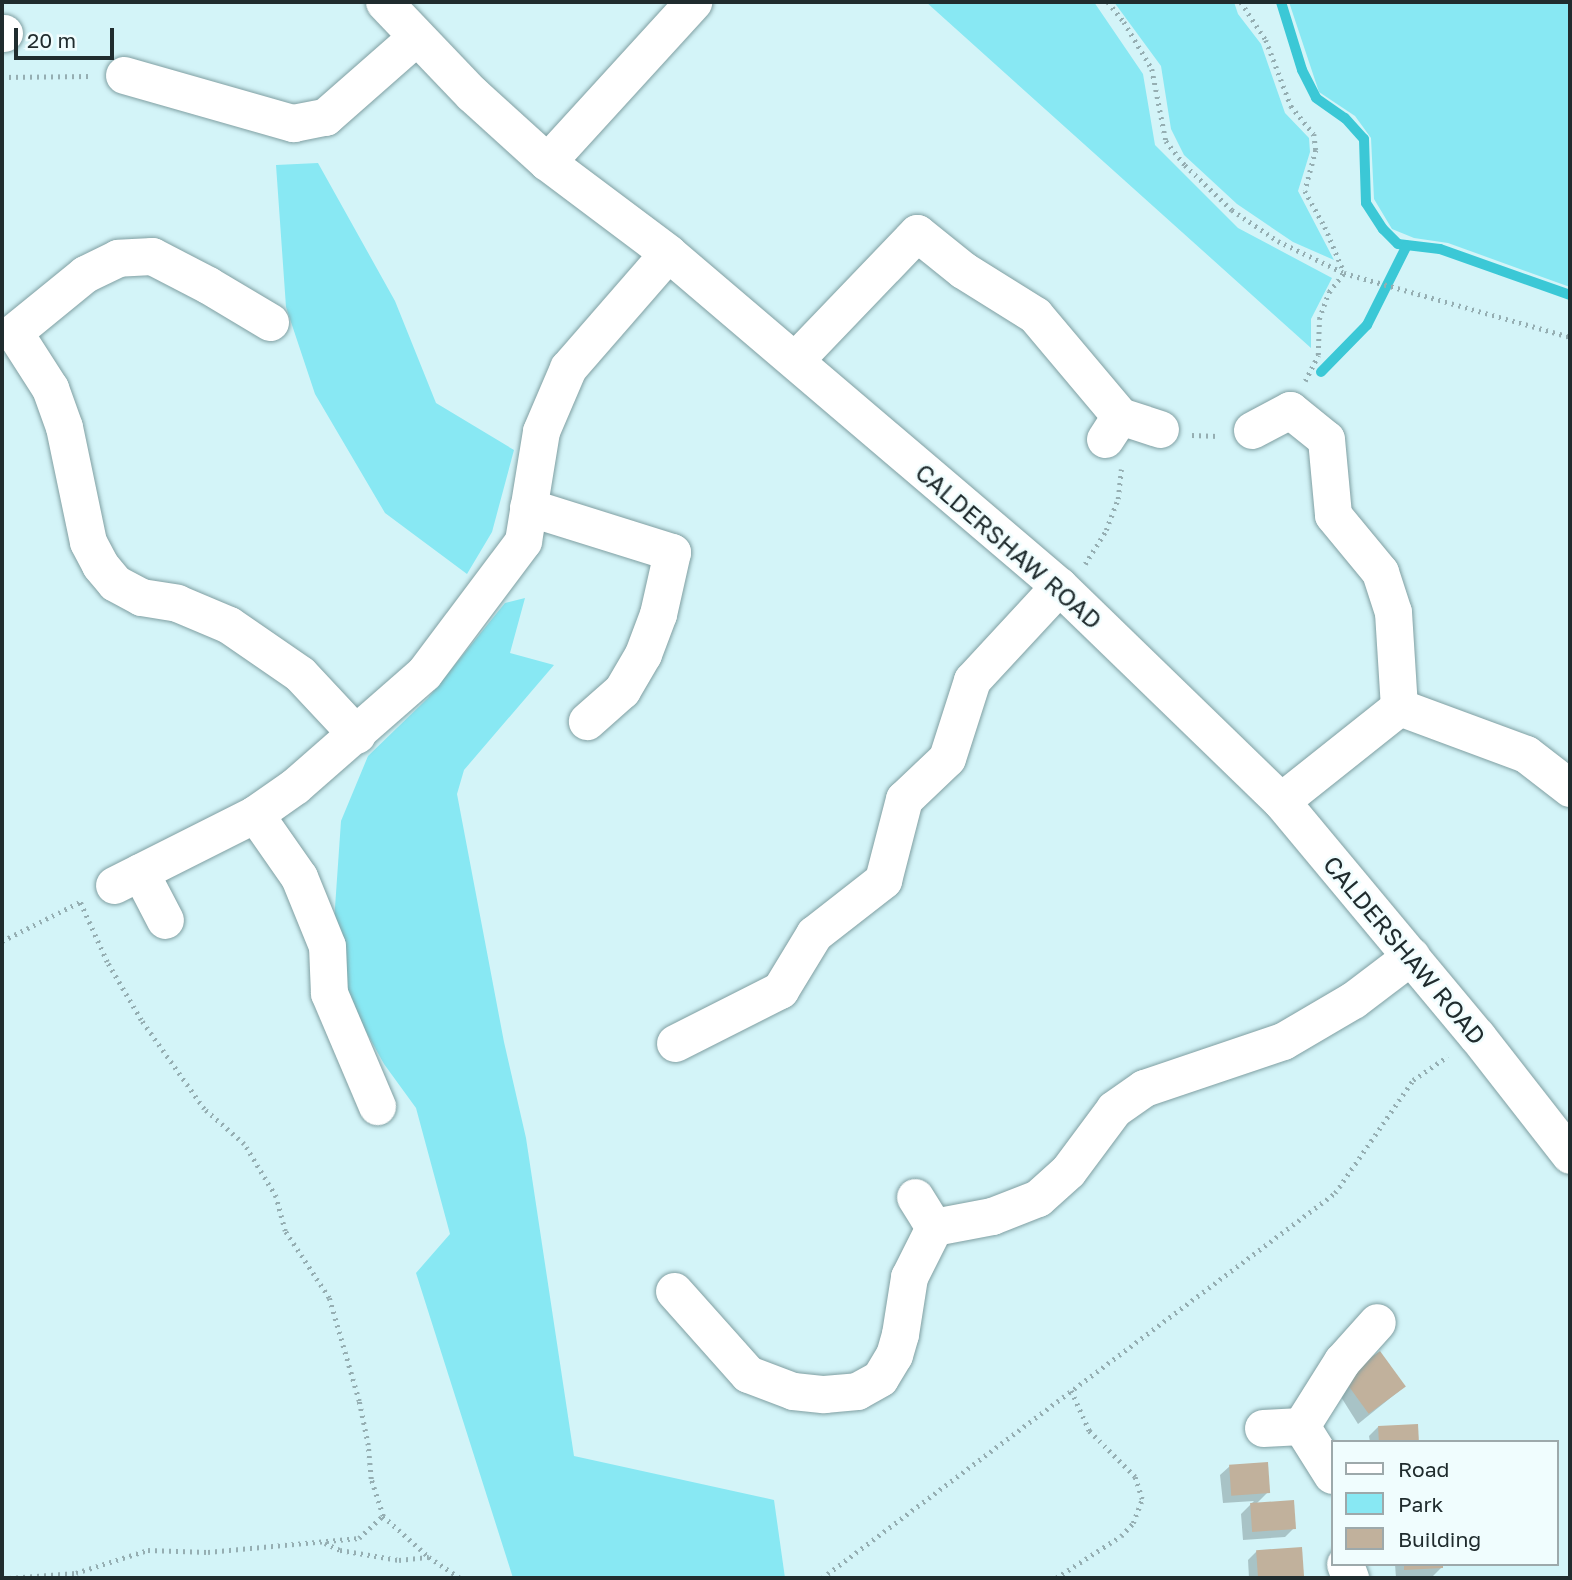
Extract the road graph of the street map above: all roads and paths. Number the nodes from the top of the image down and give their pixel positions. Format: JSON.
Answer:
{"nodes":[{"id":1,"x":384,"y":2,"type":"edge"},
{"id":2,"x":1108,"y":2,"type":"edge"},
{"id":3,"x":1241,"y":2,"type":"edge"},
{"id":4,"x":687,"y":4,"type":"edge"},
{"id":5,"x":416,"y":37,"type":"junction"},
{"id":6,"x":124,"y":75,"type":"joint"},
{"id":7,"x":2,"y":77,"type":"edge"},
{"id":8,"x":547,"y":162,"type":"junction"},
{"id":9,"x":668,"y":253,"type":"junction"},
{"id":10,"x":1345,"y":272,"type":"junction"},
{"id":11,"x":270,"y":322,"type":"dead end"},
{"id":12,"x":8,"y":326,"type":"edge"},
{"id":13,"x":1570,"y":337,"type":"edge"},
{"id":14,"x":795,"y":360,"type":"junction"},
{"id":15,"x":1290,"y":410,"type":"junction"},
{"id":16,"x":1113,"y":427,"type":"junction"},
{"id":17,"x":1160,"y":429,"type":"joint"},
{"id":18,"x":1252,"y":430,"type":"joint"},
{"id":19,"x":528,"y":508,"type":"junction"},
{"id":20,"x":1062,"y":589,"type":"junction"},
{"id":21,"x":1399,"y":707,"type":"junction"},
{"id":22,"x":587,"y":721,"type":"dead end"},
{"id":23,"x":357,"y":735,"type":"junction"},
{"id":24,"x":1570,"y":788,"type":"edge"},
{"id":25,"x":1281,"y":801,"type":"junction"},
{"id":26,"x":255,"y":814,"type":"junction"},
{"id":27,"x":127,"y":878,"type":"junction"},
{"id":28,"x":80,"y":902,"type":"junction"},
{"id":29,"x":165,"y":920,"type":"dead end"},
{"id":30,"x":2,"y":941,"type":"edge"},
{"id":31,"x":1411,"y":956,"type":"junction"},
{"id":32,"x":1477,"y":1036,"type":"junction"},
{"id":33,"x":675,"y":1043,"type":"dead end"},
{"id":34,"x":377,"y":1106,"type":"dead end"},
{"id":35,"x":1570,"y":1155,"type":"edge"},
{"id":36,"x":674,"y":1291,"type":"dead end"},
{"id":37,"x":1377,"y":1322,"type":"dead end"},
{"id":38,"x":1071,"y":1391,"type":"junction"},
{"id":39,"x":1301,"y":1426,"type":"junction"},
{"id":40,"x":1264,"y":1428,"type":"dead end"},
{"id":41,"x":1330,"y":1472,"type":"edge"},
{"id":42,"x":383,"y":1516,"type":"junction"},
{"id":43,"x":324,"y":1542,"type":"junction"},
{"id":44,"x":429,"y":1556,"type":"junction"},
{"id":45,"x":9,"y":1578,"type":"edge"},
{"id":46,"x":460,"y":1578,"type":"edge"},
{"id":47,"x":822,"y":1578,"type":"edge"},
{"id":48,"x":1056,"y":1578,"type":"edge"}],
"edges":[{"from":1,"to":5,"type":"street","name":"CALDERSHAW ROAD"},
{"from":2,"to":10,"type":"path"},
{"from":3,"to":10,"type":"path"},
{"from":4,"to":8,"type":"street"},
{"from":5,"to":6,"type":"street"},
{"from":5,"to":8,"type":"street","name":"CALDERSHAW ROAD"},
{"from":6,"to":7,"type":"path"},
{"from":8,"to":9,"type":"street","name":"CALDERSHAW ROAD"},
{"from":9,"to":14,"type":"street","name":"CALDERSHAW ROAD"},
{"from":9,"to":19,"type":"street"},
{"from":10,"to":13,"type":"path"},
{"from":10,"to":15,"type":"path"},
{"from":11,"to":12,"type":"street"},
{"from":12,"to":23,"type":"street"},
{"from":14,"to":16,"type":"street"},
{"from":14,"to":20,"type":"street","name":"CALDERSHAW ROAD"},
{"from":15,"to":18,"type":"street"},
{"from":15,"to":21,"type":"street"},
{"from":16,"to":17,"type":"street"},
{"from":16,"to":20,"type":"path"},
{"from":17,"to":18,"type":"path"},
{"from":19,"to":22,"type":"street"},
{"from":19,"to":23,"type":"street"},
{"from":20,"to":25,"type":"street","name":"CALDERSHAW ROAD"},
{"from":20,"to":33,"type":"street"},
{"from":21,"to":24,"type":"street"},
{"from":21,"to":25,"type":"street"},
{"from":23,"to":26,"type":"street"},
{"from":25,"to":31,"type":"street","name":"CALDERSHAW ROAD"},
{"from":26,"to":27,"type":"street"},
{"from":26,"to":34,"type":"street"},
{"from":27,"to":28,"type":"path"},
{"from":27,"to":29,"type":"street"},
{"from":28,"to":30,"type":"path"},
{"from":28,"to":42,"type":"path"},
{"from":31,"to":32,"type":"street","name":"CALDERSHAW ROAD"},
{"from":31,"to":36,"type":"street"},
{"from":32,"to":35,"type":"street","name":"CALDERSHAW ROAD"},
{"from":32,"to":38,"type":"path"},
{"from":37,"to":39,"type":"street"},
{"from":38,"to":47,"type":"path"},
{"from":38,"to":48,"type":"path"},
{"from":39,"to":40,"type":"street"},
{"from":39,"to":41,"type":"street"},
{"from":42,"to":43,"type":"path"},
{"from":42,"to":44,"type":"path"},
{"from":43,"to":44,"type":"path"},
{"from":43,"to":45,"type":"path"},
{"from":44,"to":46,"type":"path"}]}
